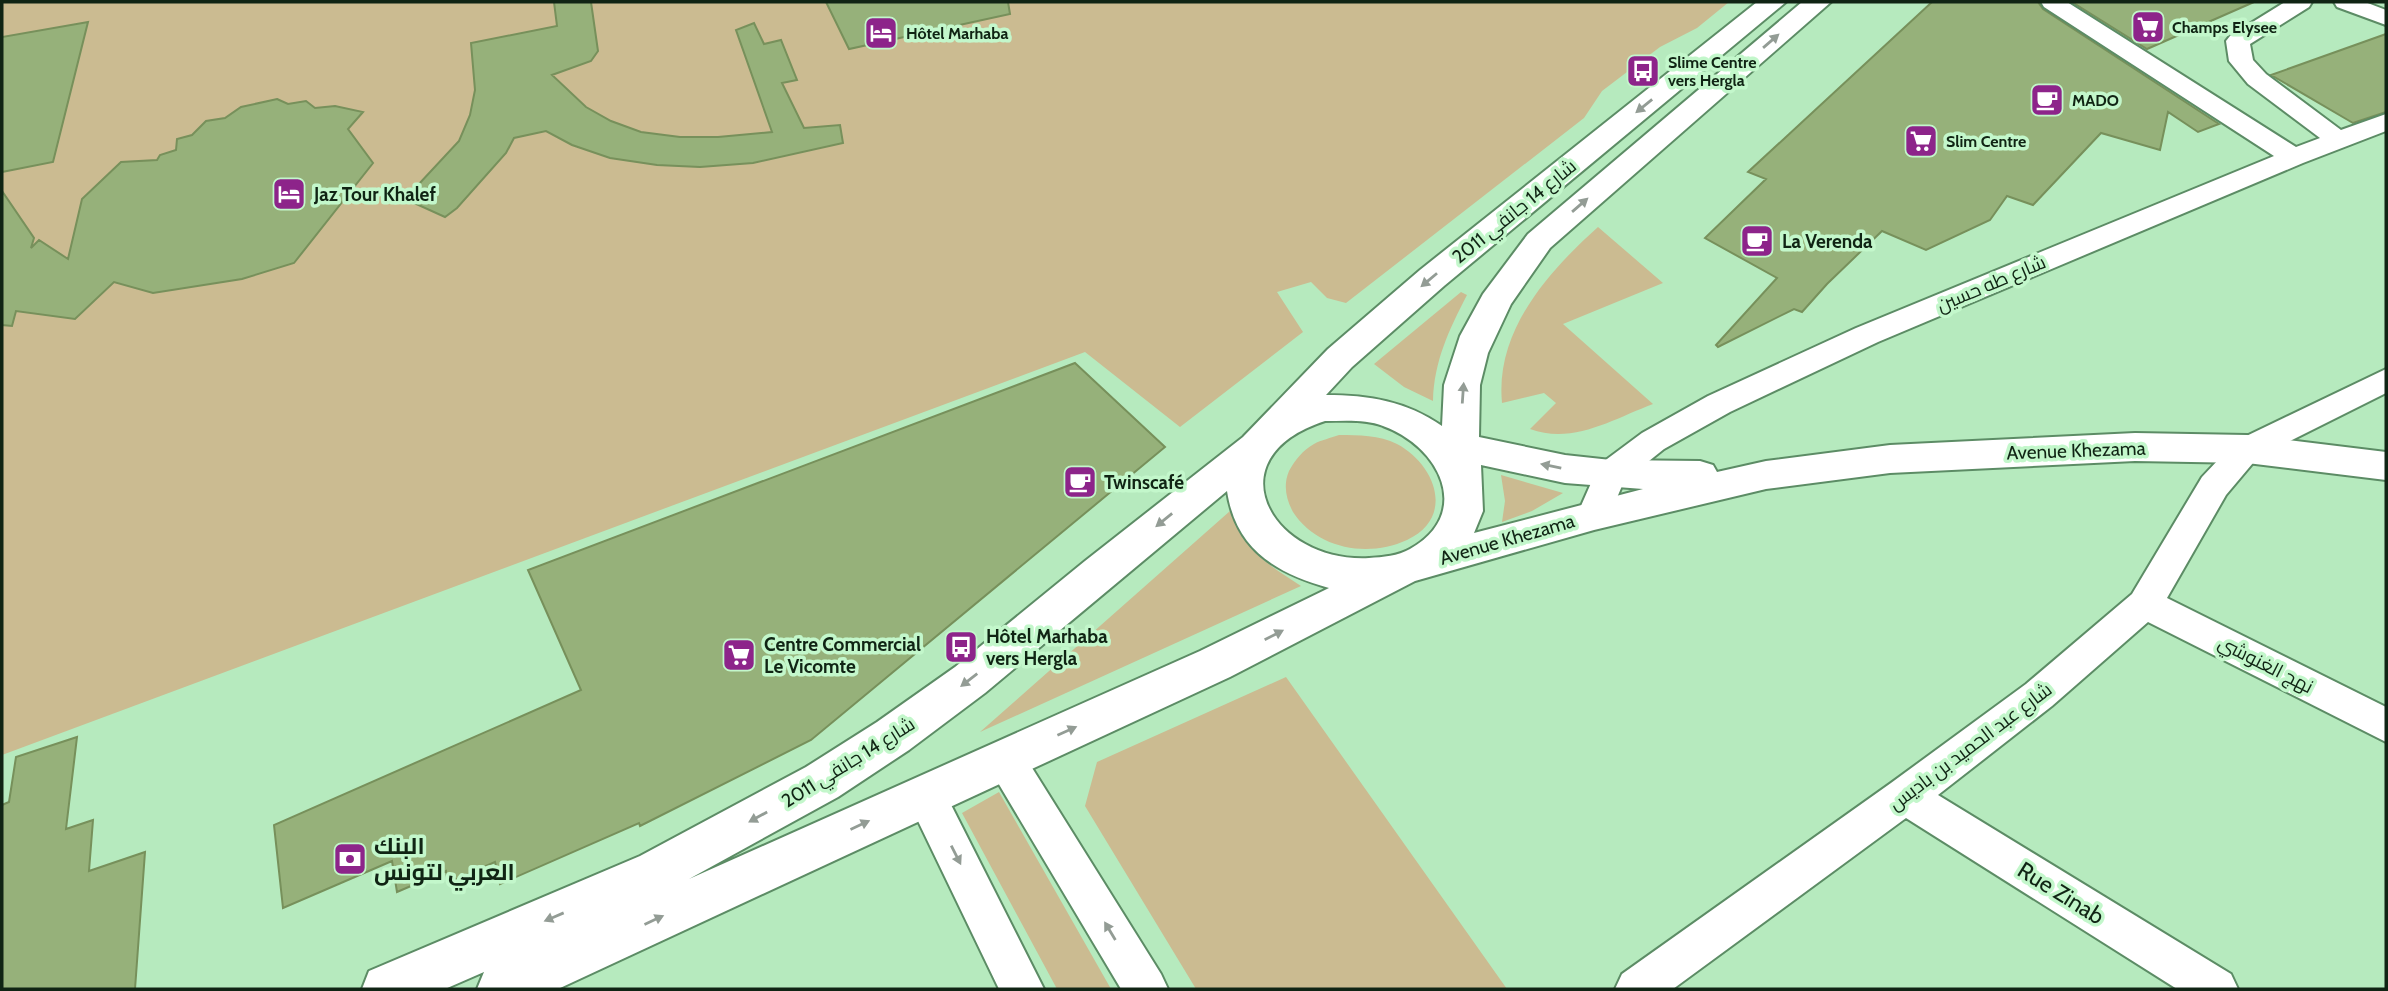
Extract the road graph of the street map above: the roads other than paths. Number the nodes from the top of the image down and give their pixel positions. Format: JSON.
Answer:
{"nodes":[{"id":1,"x":1773,"y":2,"type":"edge"},
{"id":2,"x":1818,"y":2,"type":"edge"},
{"id":3,"x":2052,"y":2,"type":"edge"},
{"id":4,"x":2301,"y":2,"type":"edge"},
{"id":5,"x":2345,"y":2,"type":"edge"},
{"id":6,"x":2386,"y":18,"type":"edge"},
{"id":7,"x":2386,"y":122,"type":"edge"},
{"id":8,"x":2339,"y":140,"type":"junction"},
{"id":9,"x":2294,"y":157,"type":"junction"},
{"id":10,"x":2386,"y":380,"type":"edge"},
{"id":11,"x":1261,"y":440,"type":"junction"},
{"id":12,"x":1450,"y":444,"type":"junction"},
{"id":13,"x":2247,"y":449,"type":"junction"},
{"id":14,"x":2386,"y":466,"type":"edge"},
{"id":15,"x":1611,"y":474,"type":"junction"},
{"id":16,"x":1766,"y":475,"type":"junction"},
{"id":17,"x":1594,"y":515,"type":"junction"},
{"id":18,"x":1410,"y":568,"type":"junction"},
{"id":19,"x":2145,"y":604,"type":"junction"},
{"id":20,"x":2386,"y":725,"type":"edge"},
{"id":21,"x":1005,"y":759,"type":"junction"},
{"id":22,"x":925,"y":794,"type":"junction"},
{"id":23,"x":1905,"y":796,"type":"junction"},
{"id":24,"x":387,"y":989,"type":"edge"},
{"id":25,"x":502,"y":989,"type":"edge"},
{"id":26,"x":1022,"y":989,"type":"edge"},
{"id":27,"x":1146,"y":989,"type":"edge"},
{"id":28,"x":1637,"y":989,"type":"edge"},
{"id":29,"x":2216,"y":989,"type":"edge"}],
"edges":[{"from":1,"to":11,"type":"main road","name":"شارع 14 جانفي 2011","one_way":true},
{"from":12,"to":2,"type":"main road","name":"شارع 14 جانفي 2011","one_way":true},
{"from":3,"to":9,"type":"street"},
{"from":4,"to":8,"type":"street"},
{"from":5,"to":6,"type":"street"},
{"from":7,"to":8,"type":"street","name":"شارع طه حسين"},
{"from":8,"to":9,"type":"street","name":"شارع طه حسين"},
{"from":9,"to":15,"type":"street","name":"شارع طه حسين"},
{"from":10,"to":13,"type":"street"},
{"from":11,"to":12,"type":"main road"},
{"from":11,"to":18,"type":"main road"},
{"from":11,"to":24,"type":"main road","name":"شارع 14 جانفي 2011","one_way":true},
{"from":15,"to":12,"type":"main road","name":"Avenue Khezama","one_way":true},
{"from":12,"to":18,"type":"main road"},
{"from":13,"to":14,"type":"main road","name":"Avenue Khezama"},
{"from":13,"to":16,"type":"main road","name":"Avenue Khezama"},
{"from":13,"to":19,"type":"street","name":"شارع عبد الحميد بن باديس"},
{"from":15,"to":16,"type":"main road","name":"Avenue Khezama"},
{"from":15,"to":17,"type":"street","name":"Avenue Khezama"},
{"from":16,"to":17,"type":"main road","name":"Avenue Khezama"},
{"from":17,"to":18,"type":"main road","name":"Avenue Khezama"},
{"from":21,"to":18,"type":"main road","one_way":true},
{"from":19,"to":20,"type":"street","name":"نهج الغنوشي"},
{"from":19,"to":23,"type":"street","name":"شارع عبد الحميد بن باديس"},
{"from":21,"to":22,"type":"main road"},
{"from":27,"to":21,"type":"street","one_way":true},
{"from":25,"to":22,"type":"main road","one_way":true},
{"from":22,"to":26,"type":"street","one_way":true},
{"from":23,"to":28,"type":"street","name":"شارع عبد الحميد بن باديس"},
{"from":23,"to":29,"type":"street","name":"Rue Zinab"}]}
